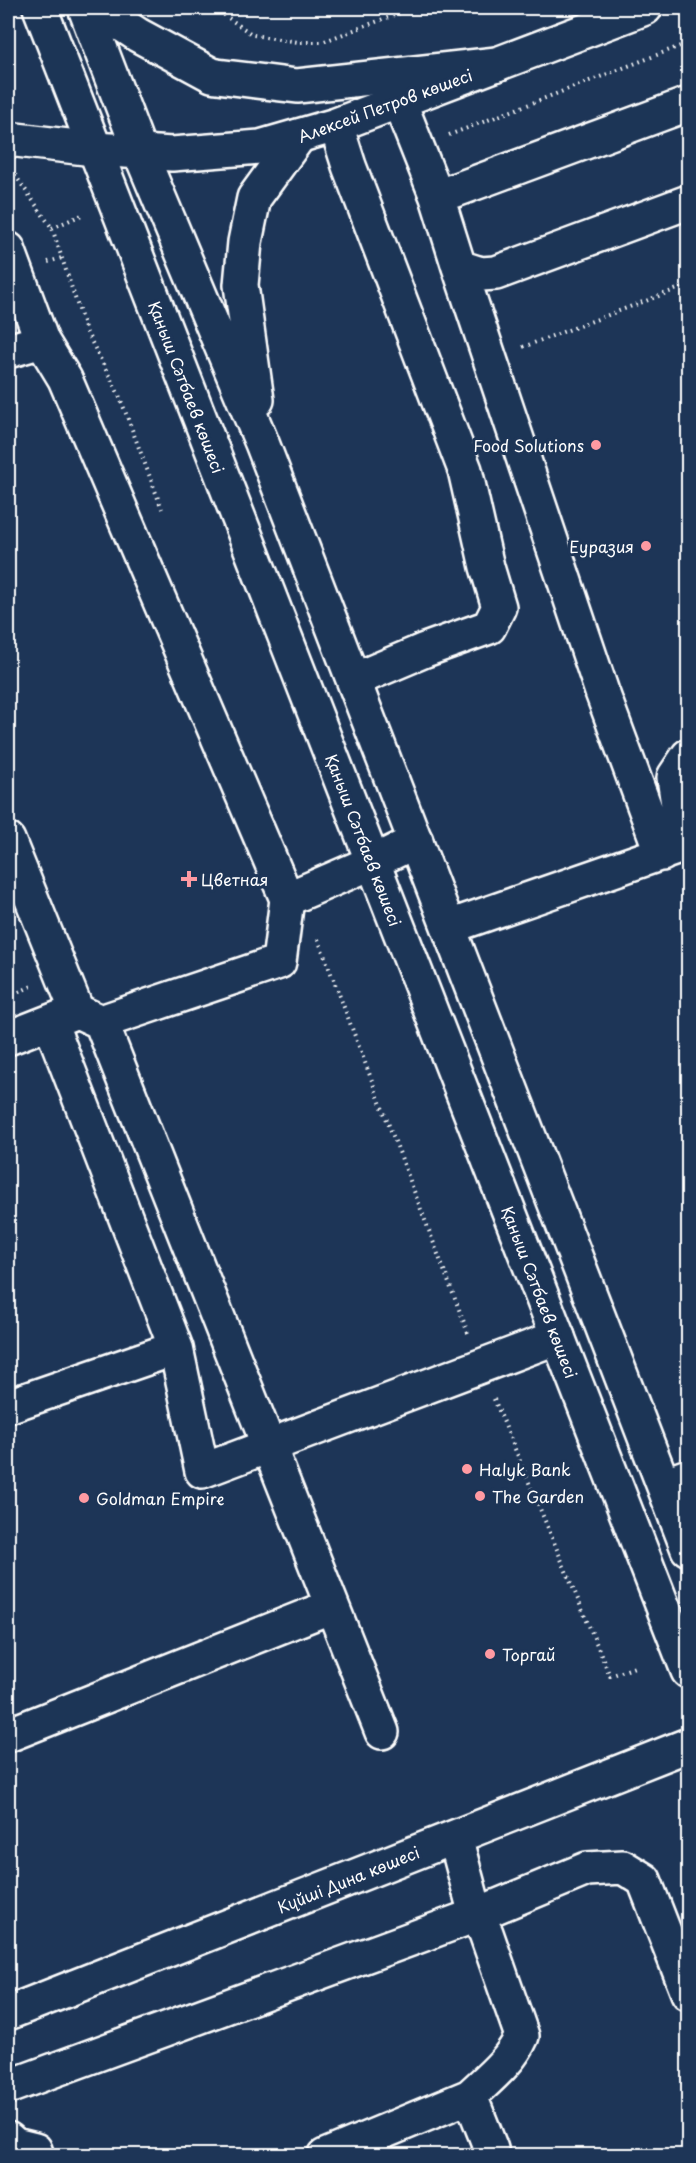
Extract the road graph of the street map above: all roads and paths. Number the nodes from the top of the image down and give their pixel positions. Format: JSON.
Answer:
{"nodes":[{"id":1,"x":40,"y":8,"type":"edge"},
{"id":2,"x":85,"y":8,"type":"edge"},
{"id":3,"x":97,"y":8,"type":"edge"},
{"id":4,"x":214,"y":8,"type":"edge"},
{"id":5,"x":412,"y":8,"type":"edge"},
{"id":6,"x":645,"y":8,"type":"edge"},
{"id":7,"x":688,"y":43,"type":"edge"},
{"id":8,"x":497,"y":64,"type":"junction"},
{"id":9,"x":399,"y":101,"type":"junction"},
{"id":10,"x":688,"y":104,"type":"edge"},
{"id":11,"x":336,"y":125,"type":"junction"},
{"id":12,"x":299,"y":136,"type":"junction"},
{"id":13,"x":8,"y":139,"type":"edge"},
{"id":14,"x":418,"y":147,"type":"junction"},
{"id":15,"x":94,"y":149,"type":"junction"},
{"id":16,"x":140,"y":152,"type":"junction"},
{"id":17,"x":437,"y":197,"type":"junction"},
{"id":18,"x":688,"y":202,"type":"edge"},
{"id":19,"x":8,"y":249,"type":"edge"},
{"id":20,"x":459,"y":267,"type":"junction"},
{"id":21,"x":688,"y":285,"type":"edge"},
{"id":22,"x":42,"y":341,"type":"junction"},
{"id":23,"x":514,"y":350,"type":"dead end"},
{"id":24,"x":8,"y":351,"type":"edge"},
{"id":25,"x":262,"y":443,"type":"junction"},
{"id":26,"x":354,"y":680,"type":"junction"},
{"id":27,"x":688,"y":756,"type":"edge"},
{"id":28,"x":8,"y":840,"type":"edge"},
{"id":29,"x":416,"y":841,"type":"junction"},
{"id":30,"x":678,"y":847,"type":"edge"},
{"id":31,"x":373,"y":862,"type":"junction"},
{"id":32,"x":287,"y":899,"type":"junction"},
{"id":33,"x":449,"y":927,"type":"junction"},
{"id":34,"x":76,"y":1019,"type":"junction"},
{"id":35,"x":8,"y":1038,"type":"edge"},
{"id":36,"x":558,"y":1337,"type":"junction"},
{"id":37,"x":176,"y":1348,"type":"junction"},
{"id":38,"x":8,"y":1406,"type":"edge"},
{"id":39,"x":268,"y":1445,"type":"junction"},
{"id":40,"x":676,"y":1481,"type":"edge"},
{"id":41,"x":688,"y":1548,"type":"edge"},
{"id":42,"x":332,"y":1606,"type":"junction"},
{"id":43,"x":688,"y":1671,"type":"edge"},
{"id":44,"x":382,"y":1732,"type":"dead end"},
{"id":45,"x":8,"y":1735,"type":"edge"},
{"id":46,"x":688,"y":1745,"type":"edge"},
{"id":47,"x":454,"y":1837,"type":"junction"},
{"id":48,"x":688,"y":1861,"type":"edge"},
{"id":49,"x":688,"y":1881,"type":"edge"},
{"id":50,"x":476,"y":1915,"type":"junction"},
{"id":51,"x":688,"y":1993,"type":"edge"},
{"id":52,"x":8,"y":2013,"type":"edge"},
{"id":53,"x":8,"y":2087,"type":"edge"},
{"id":54,"x":470,"y":2096,"type":"junction"},
{"id":55,"x":8,"y":2139,"type":"edge"},
{"id":56,"x":37,"y":2156,"type":"edge"},
{"id":57,"x":325,"y":2156,"type":"edge"},
{"id":58,"x":486,"y":2156,"type":"edge"}],
"edges":[{"from":1,"to":15,"type":"main road","name":"Қаныш Сәтбаев көшесі"},
{"from":2,"to":16,"type":"main road"},
{"from":3,"to":8,"type":"main road"},
{"from":4,"to":5,"type":"path"},
{"from":6,"to":8,"type":"main road","name":"Алексей Петров көшесі"},
{"from":7,"to":14,"type":"path"},
{"from":8,"to":9,"type":"main road","name":"Алексей Петров көшесі"},
{"from":9,"to":11,"type":"main road","name":"Алексей Петров көшесі"},
{"from":9,"to":14,"type":"main road"},
{"from":10,"to":17,"type":"main road"},
{"from":11,"to":12,"type":"main road","name":"Алексей Петров көшесі"},
{"from":11,"to":26,"type":"main road"},
{"from":12,"to":16,"type":"main road","name":"Алексей Петров көшесі"},
{"from":12,"to":25,"type":"main road"},
{"from":13,"to":15,"type":"main road","name":"Алексей Петров көшесі"},
{"from":14,"to":17,"type":"main road"},
{"from":15,"to":16,"type":"main road","name":"Алексей Петров көшесі"},
{"from":15,"to":31,"type":"main road","name":"Қаныш Сәтбаев көшесі"},
{"from":16,"to":25,"type":"main road"},
{"from":17,"to":20,"type":"main road"},
{"from":18,"to":20,"type":"main road"},
{"from":19,"to":22,"type":"main road"},
{"from":20,"to":30,"type":"main road"},
{"from":21,"to":23,"type":"path"},
{"from":22,"to":24,"type":"main road"},
{"from":22,"to":32,"type":"main road"},
{"from":25,"to":26,"type":"main road"},
{"from":26,"to":29,"type":"main road"},
{"from":27,"to":30,"type":"main road"},
{"from":28,"to":34,"type":"main road"},
{"from":29,"to":31,"type":"main road"},
{"from":29,"to":33,"type":"main road"},
{"from":30,"to":33,"type":"main road"},
{"from":31,"to":32,"type":"main road"},
{"from":31,"to":36,"type":"main road","name":"Қаныш Сәтбаев көшесі"},
{"from":32,"to":34,"type":"main road"},
{"from":33,"to":40,"type":"main road"},
{"from":34,"to":35,"type":"main road"},
{"from":34,"to":37,"type":"main road"},
{"from":34,"to":39,"type":"main road"},
{"from":36,"to":39,"type":"main road"},
{"from":36,"to":43,"type":"main road","name":"Қаныш Сәтбаев көшесі"},
{"from":37,"to":38,"type":"main road"},
{"from":37,"to":39,"type":"main road"},
{"from":39,"to":42,"type":"main road"},
{"from":40,"to":41,"type":"main road"},
{"from":42,"to":44,"type":"main road"},
{"from":42,"to":45,"type":"main road"},
{"from":46,"to":47,"type":"main road","name":"Күйші Дина көшесі"},
{"from":47,"to":50,"type":"main road"},
{"from":47,"to":52,"type":"main road","name":"Күйші Дина көшесі"},
{"from":48,"to":49,"type":"path"},
{"from":50,"to":51,"type":"main road"},
{"from":50,"to":53,"type":"main road"},
{"from":50,"to":54,"type":"main road"},
{"from":54,"to":57,"type":"main road"},
{"from":54,"to":58,"type":"main road"},
{"from":55,"to":56,"type":"main road"}]}
